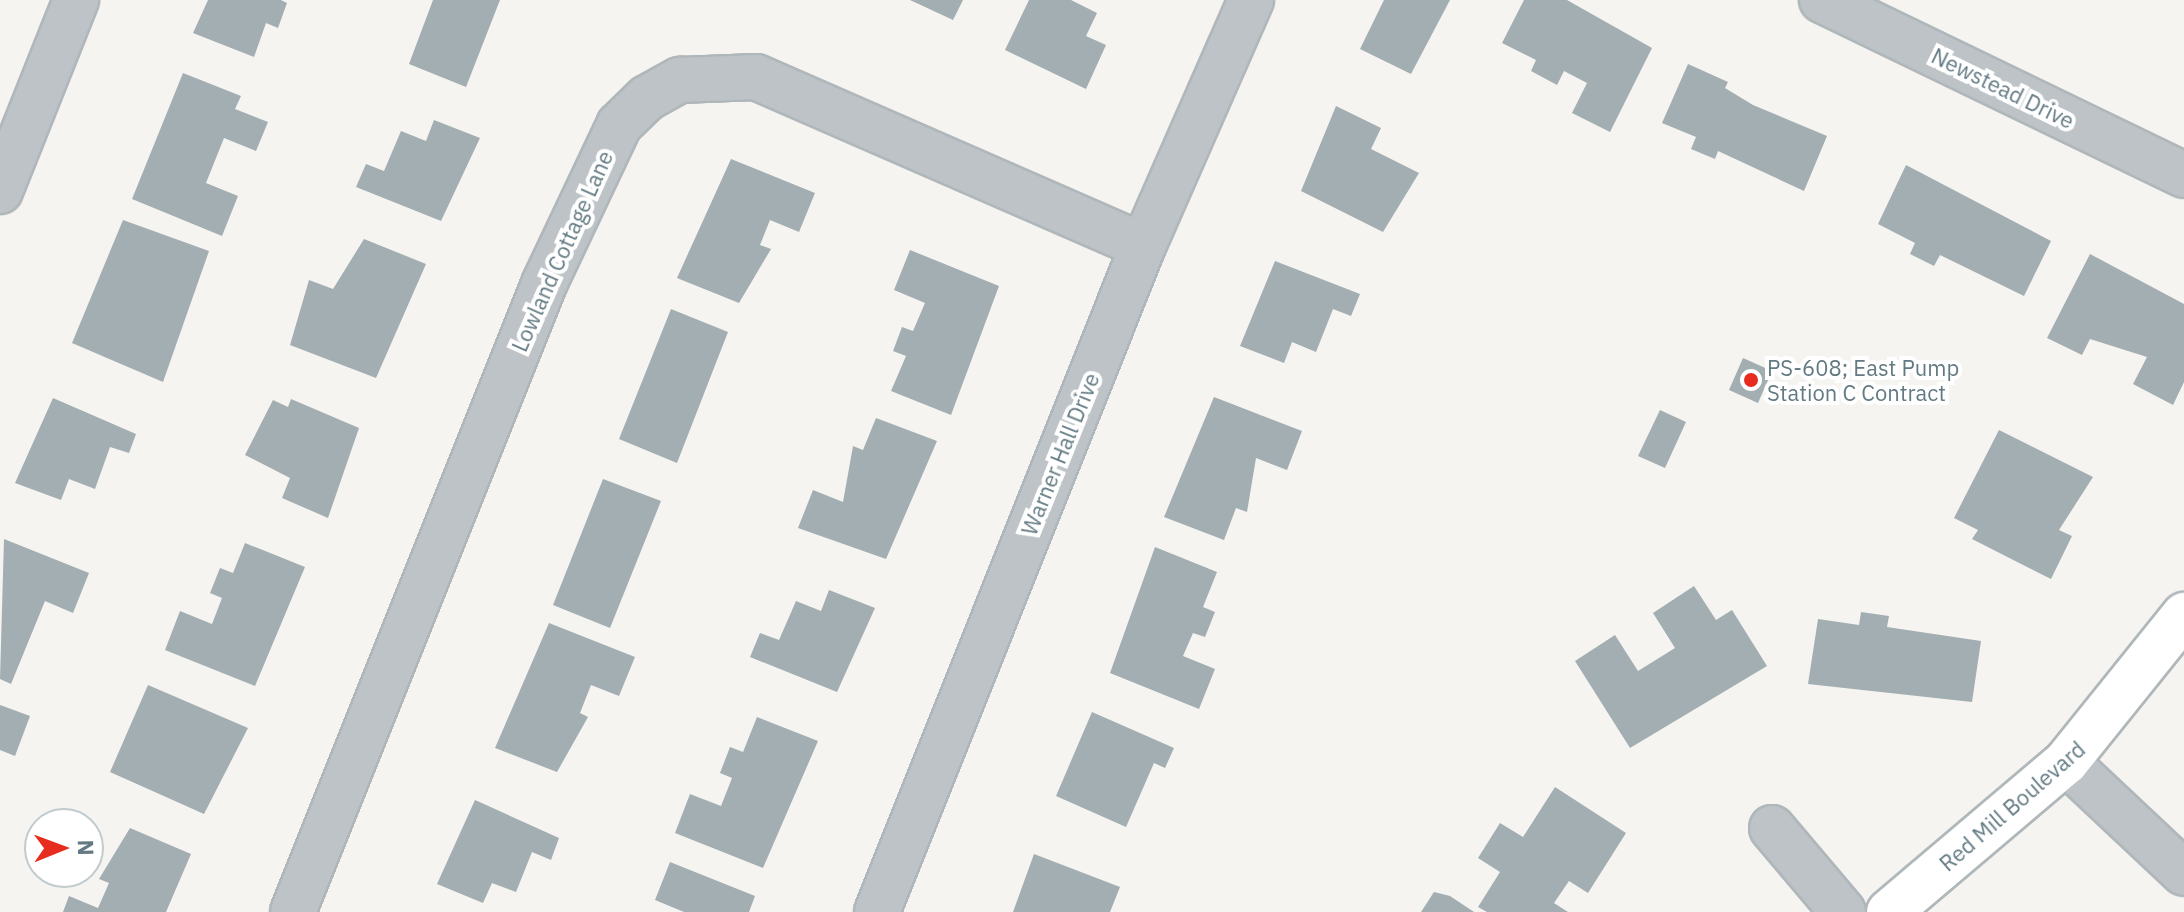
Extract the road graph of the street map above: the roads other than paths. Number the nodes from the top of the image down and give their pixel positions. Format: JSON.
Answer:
{"nodes":[{"id":1,"x":76,"y":0,"type":"edge"},
{"id":2,"x":1251,"y":0,"type":"edge"},
{"id":3,"x":1822,"y":0,"type":"edge"},
{"id":4,"x":1884,"y":14,"type":"edge"},
{"id":5,"x":2184,"y":175,"type":"edge"},
{"id":6,"x":0,"y":191,"type":"edge"},
{"id":7,"x":1143,"y":246,"type":"junction"},
{"id":8,"x":2184,"y":615,"type":"edge"},
{"id":9,"x":2066,"y":762,"type":"junction"},
{"id":10,"x":1772,"y":828,"type":"dead end"},
{"id":11,"x":2184,"y":873,"type":"edge"},
{"id":12,"x":293,"y":912,"type":"edge"},
{"id":13,"x":877,"y":912,"type":"edge"},
{"id":14,"x":1843,"y":912,"type":"edge"},
{"id":15,"x":1889,"y":912,"type":"edge"}],
"edges":[{"from":1,"to":6,"type":"street"},
{"from":2,"to":7,"type":"street","name":"Warner Hall Drive"},
{"from":3,"to":4,"type":"street","name":"Newstead Drive"},
{"from":4,"to":5,"type":"street","name":"Newstead Drive"},
{"from":7,"to":12,"type":"street","name":"Lowland Cottage Lane"},
{"from":7,"to":13,"type":"street","name":"Warner Hall Drive"},
{"from":8,"to":9,"type":"street","name":"Red Mill Boulevard"},
{"from":9,"to":11,"type":"street"},
{"from":9,"to":15,"type":"street","name":"Red Mill Boulevard"},
{"from":10,"to":14,"type":"street"}]}
